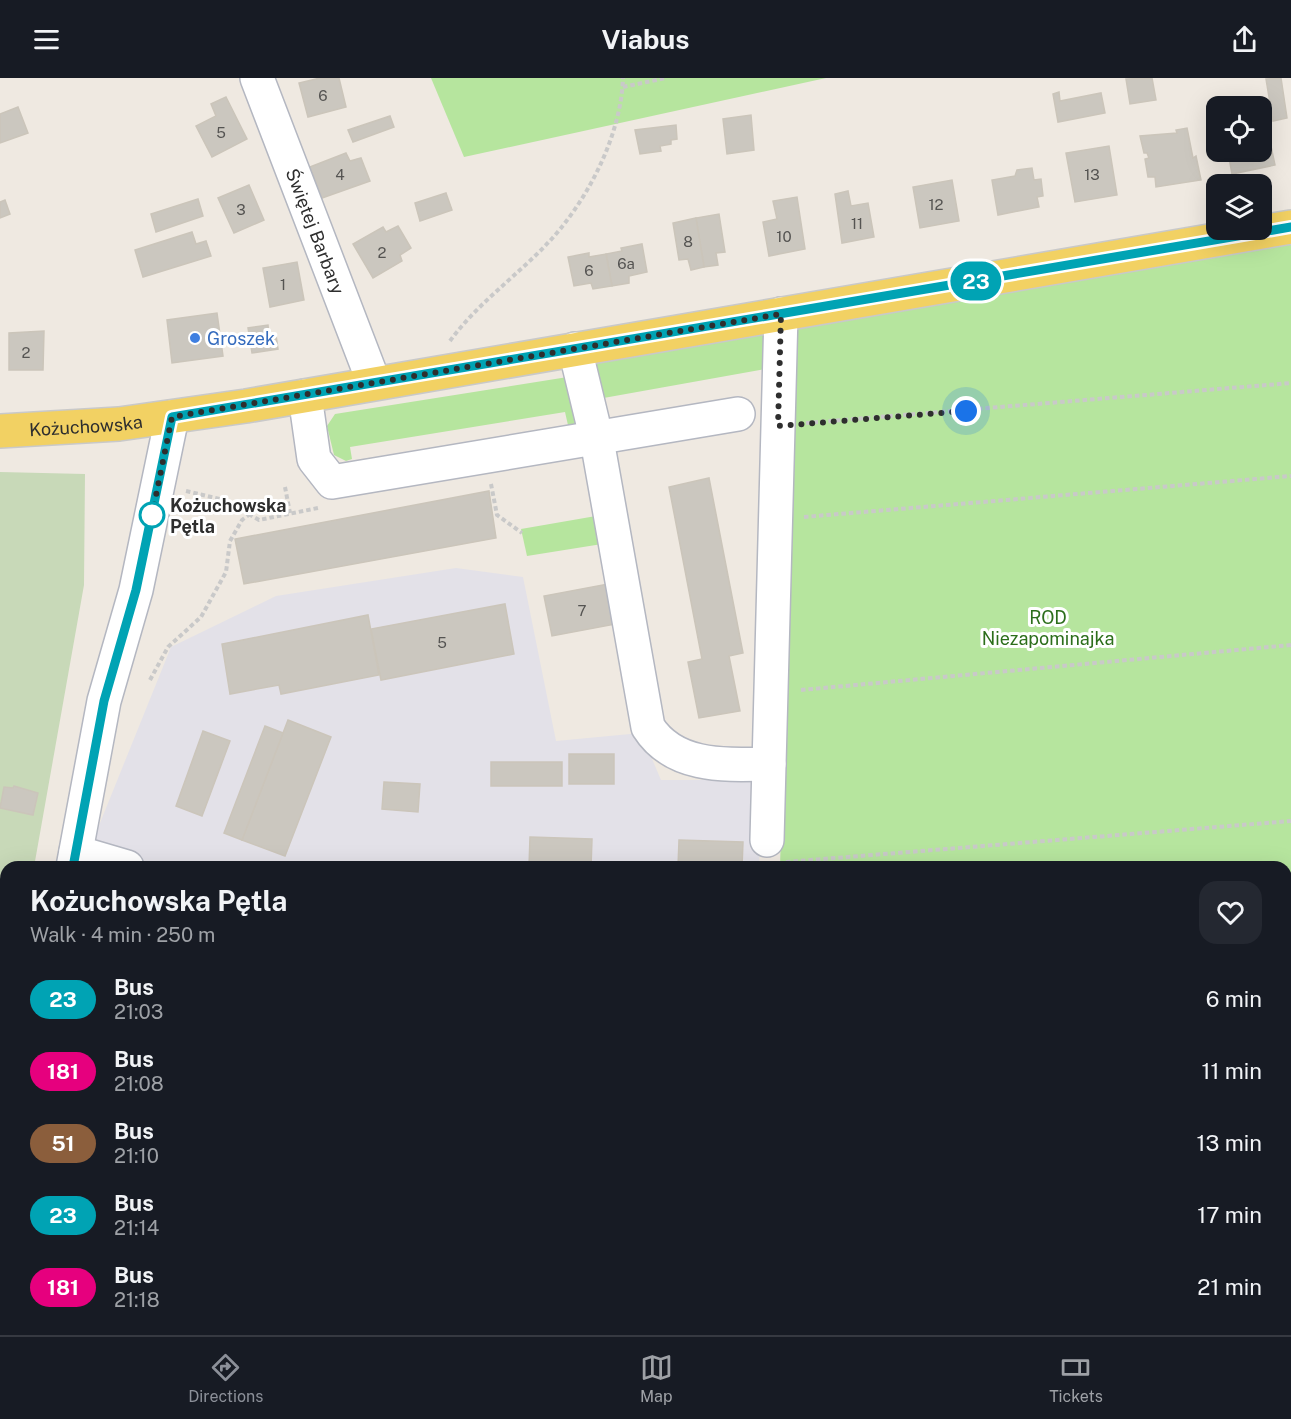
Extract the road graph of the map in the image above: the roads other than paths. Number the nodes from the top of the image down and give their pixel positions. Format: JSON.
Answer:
{"nodes":[{"id":1,"x":257,"y":78,"type":"edge"},
{"id":2,"x":1291,"y":227,"type":"edge"},
{"id":3,"x":781,"y":314,"type":"junction"},
{"id":4,"x":575,"y":349,"type":"junction"},
{"id":5,"x":374,"y":383,"type":"junction"},
{"id":6,"x":305,"y":396,"type":"junction"},
{"id":7,"x":738,"y":414,"type":"dead end"},
{"id":8,"x":172,"y":417,"type":"junction"},
{"id":9,"x":0,"y":431,"type":"edge"},
{"id":10,"x":597,"y":440,"type":"junction"},
{"id":11,"x":769,"y":764,"type":"junction"},
{"id":12,"x":773,"y":851,"type":"road end"},
{"id":13,"x":74,"y":860,"type":"edge"}],
"edges":[{"from":1,"to":5,"type":"street","name":"Świętej Barbary"},
{"from":2,"to":3,"type":"main road","name":"Kożuchowska"},
{"from":3,"to":4,"type":"main road","name":"Kożuchowska"},
{"from":3,"to":11,"type":"street"},
{"from":4,"to":5,"type":"main road","name":"Kożuchowska"},
{"from":4,"to":10,"type":"street"},
{"from":5,"to":6,"type":"main road","name":"Kożuchowska"},
{"from":6,"to":8,"type":"main road","name":"Kożuchowska"},
{"from":6,"to":10,"type":"street"},
{"from":7,"to":10,"type":"street"},
{"from":8,"to":9,"type":"main road","name":"Kożuchowska"},
{"from":8,"to":13,"type":"street","name":"Kożuchowska"},
{"from":10,"to":11,"type":"street"},
{"from":11,"to":12,"type":"street"}]}
